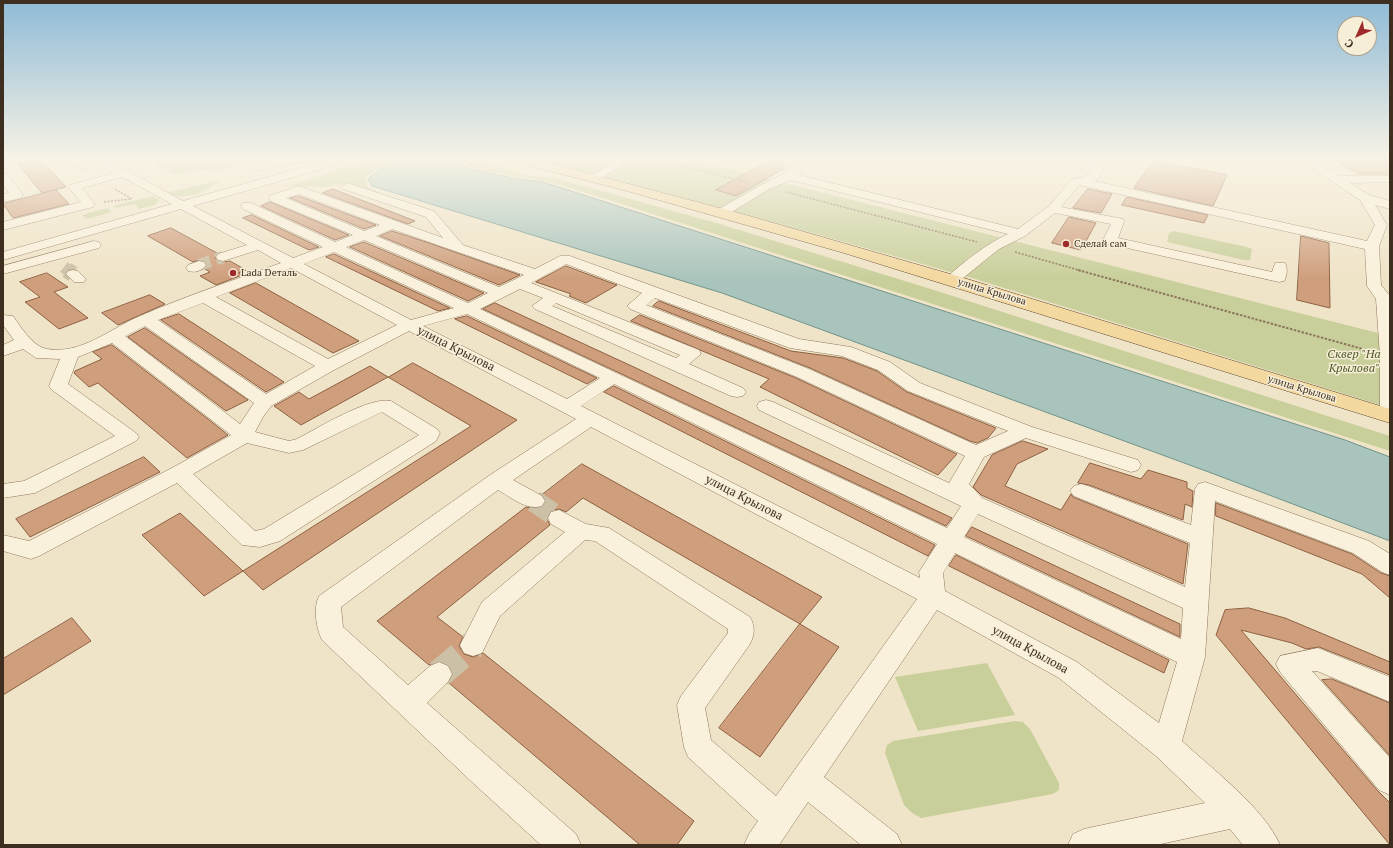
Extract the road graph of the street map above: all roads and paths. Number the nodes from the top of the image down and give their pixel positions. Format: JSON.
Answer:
{"nodes":[{"id":1,"x":85,"y":200,"type":"edge"},
{"id":2,"x":173,"y":200,"type":"edge"},
{"id":3,"x":195,"y":200,"type":"edge"},
{"id":4,"x":197,"y":200,"type":"edge"},
{"id":5,"x":279,"y":200,"type":"edge"},
{"id":6,"x":324,"y":200,"type":"edge"},
{"id":7,"x":385,"y":200,"type":"edge"},
{"id":8,"x":675,"y":200,"type":"edge"},
{"id":9,"x":743,"y":200,"type":"edge"},
{"id":10,"x":814,"y":200,"type":"edge"},
{"id":11,"x":885,"y":200,"type":"edge"},
{"id":12,"x":1060,"y":200,"type":"edge"},
{"id":13,"x":1161,"y":200,"type":"edge"},
{"id":14,"x":1366,"y":200,"type":"edge"},
{"id":15,"x":1371,"y":200,"type":"edge"},
{"id":16,"x":181,"y":204,"type":"junction"},
{"id":17,"x":1390,"y":205,"type":"edge"},
{"id":18,"x":247,"y":206,"type":"dead end"},
{"id":19,"x":1053,"y":208,"type":"junction"},
{"id":20,"x":722,"y":212,"type":"junction"},
{"id":21,"x":392,"y":225,"type":"junction"},
{"id":22,"x":1386,"y":225,"type":"edge"},
{"id":23,"x":3,"y":226,"type":"edge"},
{"id":24,"x":1020,"y":233,"type":"junction"},
{"id":25,"x":363,"y":236,"type":"junction"},
{"id":26,"x":105,"y":242,"type":"dead end"},
{"id":27,"x":258,"y":246,"type":"junction"},
{"id":28,"x":994,"y":246,"type":"junction"},
{"id":29,"x":1372,"y":246,"type":"junction"},
{"id":30,"x":335,"y":247,"type":"junction"},
{"id":31,"x":459,"y":248,"type":"junction"},
{"id":32,"x":3,"y":249,"type":"edge"},
{"id":33,"x":3,"y":256,"type":"edge"},
{"id":34,"x":223,"y":257,"type":"tunnel mouth"},
{"id":35,"x":52,"y":258,"type":"junction"},
{"id":36,"x":291,"y":263,"type":"junction"},
{"id":37,"x":1280,"y":266,"type":"dead end"},
{"id":38,"x":3,"y":270,"type":"edge"},
{"id":39,"x":72,"y":273,"type":"tunnel mouth"},
{"id":40,"x":536,"y":274,"type":"junction"},
{"id":41,"x":952,"y":280,"type":"junction"},
{"id":42,"x":519,"y":283,"type":"junction"},
{"id":43,"x":653,"y":292,"type":"junction"},
{"id":44,"x":500,"y":293,"type":"junction"},
{"id":45,"x":204,"y":297,"type":"junction"},
{"id":46,"x":1387,"y":299,"type":"edge"},
{"id":47,"x":469,"y":309,"type":"junction"},
{"id":48,"x":146,"y":318,"type":"junction"},
{"id":49,"x":7,"y":319,"type":"dead end"},
{"id":50,"x":409,"y":325,"type":"junction"},
{"id":51,"x":114,"y":336,"type":"junction"},
{"id":52,"x":24,"y":342,"type":"junction"},
{"id":53,"x":3,"y":351,"type":"edge"},
{"id":54,"x":71,"y":354,"type":"junction"},
{"id":55,"x":1388,"y":356,"type":"junction"},
{"id":56,"x":328,"y":366,"type":"junction"},
{"id":57,"x":613,"y":377,"type":"junction"},
{"id":58,"x":737,"y":392,"type":"dead end"},
{"id":59,"x":265,"y":402,"type":"junction"},
{"id":60,"x":766,"y":406,"type":"dead end"},
{"id":61,"x":568,"y":407,"type":"junction"},
{"id":62,"x":1390,"y":416,"type":"edge"},
{"id":63,"x":590,"y":419,"type":"junction"},
{"id":64,"x":1025,"y":430,"type":"junction"},
{"id":65,"x":244,"y":436,"type":"junction"},
{"id":66,"x":976,"y":453,"type":"junction"},
{"id":67,"x":1131,"y":465,"type":"dead end"},
{"id":68,"x":179,"y":473,"type":"junction"},
{"id":69,"x":497,"y":480,"type":"junction"},
{"id":70,"x":3,"y":491,"type":"edge"},
{"id":71,"x":1081,"y":491,"type":"dead end"},
{"id":72,"x":534,"y":502,"type":"tunnel mouth"},
{"id":73,"x":974,"y":503,"type":"junction"},
{"id":74,"x":559,"y":518,"type":"tunnel mouth"},
{"id":75,"x":581,"y":531,"type":"junction"},
{"id":76,"x":1201,"y":538,"type":"junction"},
{"id":77,"x":950,"y":540,"type":"junction"},
{"id":78,"x":3,"y":543,"type":"edge"},
{"id":79,"x":1390,"y":566,"type":"edge"},
{"id":80,"x":933,"y":596,"type":"junction"},
{"id":81,"x":1196,"y":603,"type":"junction"},
{"id":82,"x":473,"y":645,"type":"tunnel mouth"},
{"id":83,"x":1192,"y":657,"type":"junction"},
{"id":84,"x":439,"y":674,"type":"tunnel mouth"},
{"id":85,"x":1390,"y":690,"type":"edge"},
{"id":86,"x":408,"y":703,"type":"junction"},
{"id":87,"x":1166,"y":746,"type":"junction"},
{"id":88,"x":1390,"y":780,"type":"edge"},
{"id":89,"x":805,"y":781,"type":"junction"},
{"id":90,"x":1236,"y":812,"type":"junction"},
{"id":91,"x":778,"y":819,"type":"junction"},
{"id":92,"x":565,"y":845,"type":"edge"},
{"id":93,"x":760,"y":845,"type":"edge"},
{"id":94,"x":886,"y":845,"type":"edge"},
{"id":95,"x":1084,"y":845,"type":"edge"},
{"id":96,"x":1264,"y":845,"type":"edge"}],
"edges":[{"from":1,"to":23,"type":"street"},
{"from":2,"to":16,"type":"street","name":"улица Крылова"},
{"from":3,"to":16,"type":"street"},
{"from":4,"to":16,"type":"street"},
{"from":5,"to":25,"type":"street"},
{"from":6,"to":21,"type":"street"},
{"from":7,"to":31,"type":"street"},
{"from":8,"to":20,"type":"main road","name":"улица Крылова"},
{"from":9,"to":20,"type":"street"},
{"from":10,"to":28,"type":"path"},
{"from":11,"to":24,"type":"street"},
{"from":12,"to":19,"type":"street"},
{"from":13,"to":29,"type":"street"},
{"from":14,"to":22,"type":"street"},
{"from":15,"to":17,"type":"street"},
{"from":16,"to":27,"type":"street","name":"улица Крылова"},
{"from":16,"to":32,"type":"street"},
{"from":16,"to":33,"type":"street"},
{"from":18,"to":30,"type":"street"},
{"from":19,"to":24,"type":"street"},
{"from":19,"to":37,"type":"street"},
{"from":20,"to":41,"type":"main road","name":"улица Крылова"},
{"from":21,"to":25,"type":"street"},
{"from":21,"to":31,"type":"street"},
{"from":22,"to":29,"type":"street"},
{"from":24,"to":28,"type":"street"},
{"from":25,"to":30,"type":"street"},
{"from":25,"to":44,"type":"street"},
{"from":26,"to":35,"type":"street"},
{"from":27,"to":34,"type":"street"},
{"from":27,"to":36,"type":"street","name":"улица Крылова"},
{"from":28,"to":41,"type":"street"},
{"from":28,"to":55,"type":"path"},
{"from":29,"to":46,"type":"street"},
{"from":30,"to":36,"type":"street"},
{"from":30,"to":47,"type":"street"},
{"from":31,"to":40,"type":"street"},
{"from":35,"to":38,"type":"street"},
{"from":35,"to":39,"type":"street"},
{"from":36,"to":45,"type":"street"},
{"from":36,"to":50,"type":"street","name":"улица Крылова"},
{"from":40,"to":42,"type":"street"},
{"from":40,"to":43,"type":"street"},
{"from":41,"to":62,"type":"main road","name":"улица Крылова"},
{"from":42,"to":44,"type":"street"},
{"from":42,"to":58,"type":"street"},
{"from":43,"to":64,"type":"street"},
{"from":43,"to":66,"type":"street"},
{"from":44,"to":47,"type":"street"},
{"from":45,"to":48,"type":"street"},
{"from":45,"to":56,"type":"street"},
{"from":46,"to":55,"type":"street"},
{"from":47,"to":50,"type":"street"},
{"from":47,"to":57,"type":"street"},
{"from":48,"to":51,"type":"street"},
{"from":48,"to":59,"type":"street"},
{"from":49,"to":52,"type":"street"},
{"from":50,"to":56,"type":"street"},
{"from":50,"to":61,"type":"street","name":"улица Крылова"},
{"from":51,"to":54,"type":"street"},
{"from":51,"to":65,"type":"street"},
{"from":52,"to":53,"type":"street"},
{"from":52,"to":54,"type":"street"},
{"from":54,"to":70,"type":"street"},
{"from":55,"to":62,"type":"street"},
{"from":56,"to":59,"type":"street"},
{"from":57,"to":61,"type":"street"},
{"from":57,"to":77,"type":"street"},
{"from":59,"to":65,"type":"street"},
{"from":60,"to":73,"type":"street"},
{"from":61,"to":63,"type":"street","name":"улица Крылова"},
{"from":63,"to":69,"type":"street"},
{"from":63,"to":80,"type":"street","name":"улица Крылова"},
{"from":64,"to":66,"type":"street"},
{"from":64,"to":67,"type":"street"},
{"from":65,"to":68,"type":"street"},
{"from":65,"to":68,"type":"street"},
{"from":66,"to":73,"type":"street"},
{"from":68,"to":78,"type":"street"},
{"from":69,"to":72,"type":"street"},
{"from":69,"to":86,"type":"street"},
{"from":71,"to":76,"type":"street"},
{"from":73,"to":77,"type":"street"},
{"from":73,"to":81,"type":"street"},
{"from":74,"to":75,"type":"street"},
{"from":75,"to":82,"type":"street"},
{"from":75,"to":91,"type":"street"},
{"from":76,"to":79,"type":"street"},
{"from":76,"to":81,"type":"street"},
{"from":77,"to":80,"type":"street"},
{"from":77,"to":83,"type":"street"},
{"from":80,"to":87,"type":"street","name":"улица Крылова"},
{"from":80,"to":89,"type":"street"},
{"from":81,"to":83,"type":"street"},
{"from":83,"to":87,"type":"street"},
{"from":84,"to":86,"type":"street"},
{"from":85,"to":88,"type":"street"},
{"from":86,"to":92,"type":"street"},
{"from":87,"to":90,"type":"street","name":"улица Крылова"},
{"from":89,"to":91,"type":"street"},
{"from":89,"to":94,"type":"street"},
{"from":90,"to":95,"type":"street"},
{"from":90,"to":96,"type":"street","name":"улица Крылова"},
{"from":91,"to":93,"type":"street"}]}
